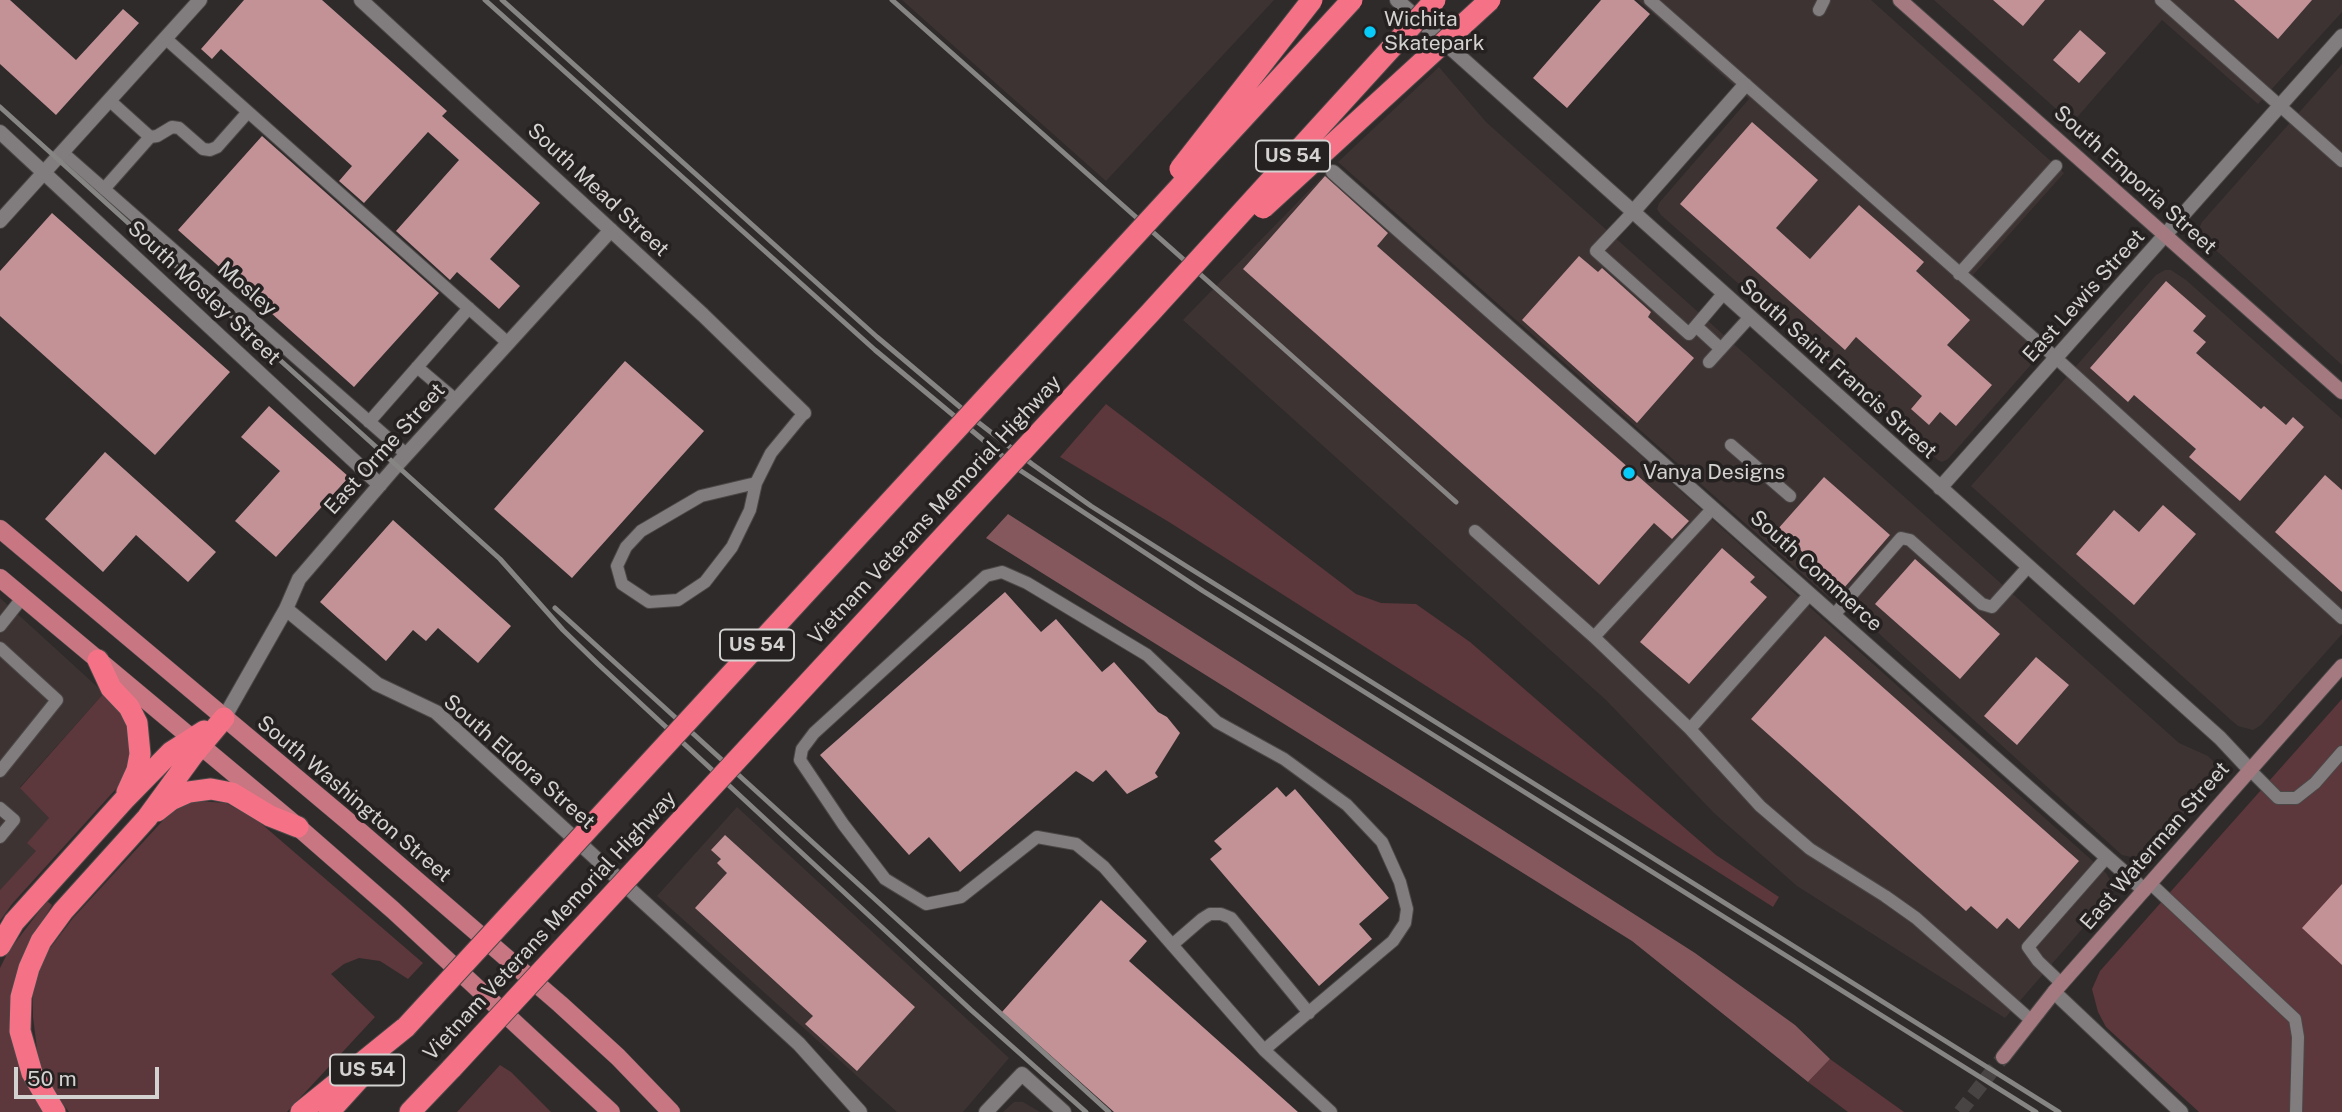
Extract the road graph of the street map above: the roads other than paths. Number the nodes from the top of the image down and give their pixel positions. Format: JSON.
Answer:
{"nodes":[{"id":1,"x":200,"y":0,"type":"edge"},
{"id":2,"x":361,"y":0,"type":"edge"},
{"id":3,"x":1312,"y":0,"type":"edge"},
{"id":4,"x":1352,"y":0,"type":"edge"},
{"id":5,"x":1397,"y":0,"type":"edge"},
{"id":6,"x":1435,"y":0,"type":"edge"},
{"id":7,"x":1490,"y":0,"type":"edge"},
{"id":8,"x":1650,"y":0,"type":"edge"},
{"id":9,"x":1900,"y":0,"type":"edge"},
{"id":10,"x":2161,"y":0,"type":"edge"},
{"id":11,"x":2342,"y":36,"type":"edge"},
{"id":12,"x":165,"y":38,"type":"junction"},
{"id":13,"x":1745,"y":85,"type":"junction"},
{"id":14,"x":109,"y":100,"type":"junction"},
{"id":15,"x":2281,"y":105,"type":"junction"},
{"id":16,"x":248,"y":112,"type":"junction"},
{"id":17,"x":0,"y":132,"type":"edge"},
{"id":18,"x":150,"y":137,"type":"junction"},
{"id":19,"x":62,"y":152,"type":"junction"},
{"id":20,"x":2342,"y":161,"type":"edge"},
{"id":21,"x":2056,"y":166,"type":"dead end"},
{"id":22,"x":43,"y":172,"type":"junction"},
{"id":23,"x":1333,"y":172,"type":"dead end"},
{"id":24,"x":104,"y":189,"type":"junction"},
{"id":25,"x":1632,"y":213,"type":"junction"},
{"id":26,"x":0,"y":221,"type":"edge"},
{"id":27,"x":611,"y":230,"type":"junction"},
{"id":28,"x":2166,"y":235,"type":"junction"},
{"id":29,"x":1109,"y":264,"type":"junction"},
{"id":30,"x":1959,"y":274,"type":"junction"},
{"id":31,"x":1723,"y":294,"type":"junction"},
{"id":32,"x":469,"y":308,"type":"junction"},
{"id":33,"x":1151,"y":312,"type":"junction"},
{"id":34,"x":1749,"y":318,"type":"junction"},
{"id":35,"x":1696,"y":326,"type":"junction"},
{"id":36,"x":508,"y":343,"type":"junction"},
{"id":37,"x":1721,"y":349,"type":"junction"},
{"id":38,"x":2056,"y":358,"type":"junction"},
{"id":39,"x":1709,"y":362,"type":"dead end"},
{"id":40,"x":417,"y":367,"type":"junction"},
{"id":41,"x":2342,"y":392,"type":"edge"},
{"id":42,"x":456,"y":400,"type":"junction"},
{"id":43,"x":804,"y":413,"type":"joint"},
{"id":44,"x":369,"y":422,"type":"junction"},
{"id":45,"x":1731,"y":445,"type":"dead end"},
{"id":46,"x":406,"y":454,"type":"junction"},
{"id":47,"x":756,"y":483,"type":"junction"},
{"id":48,"x":380,"y":485,"type":"junction"},
{"id":49,"x":1940,"y":488,"type":"junction"},
{"id":50,"x":1790,"y":496,"type":"dead end"},
{"id":51,"x":1713,"y":508,"type":"junction"},
{"id":52,"x":0,"y":529,"type":"edge"},
{"id":53,"x":1475,"y":530,"type":"dead end"},
{"id":54,"x":2028,"y":567,"type":"junction"},
{"id":55,"x":0,"y":578,"type":"edge"},
{"id":56,"x":1810,"y":594,"type":"junction"},
{"id":57,"x":23,"y":597,"type":"junction"},
{"id":58,"x":286,"y":609,"type":"junction"},
{"id":59,"x":1834,"y":615,"type":"junction"},
{"id":60,"x":2342,"y":618,"type":"edge"},
{"id":61,"x":0,"y":626,"type":"edge"},
{"id":62,"x":1594,"y":637,"type":"junction"},
{"id":63,"x":0,"y":648,"type":"edge"},
{"id":64,"x":98,"y":660,"type":"junction"},
{"id":65,"x":2342,"y":666,"type":"edge"},
{"id":66,"x":224,"y":718,"type":"junction"},
{"id":67,"x":1690,"y":729,"type":"junction"},
{"id":68,"x":198,"y":741,"type":"junction"},
{"id":69,"x":2342,"y":752,"type":"edge"},
{"id":70,"x":2250,"y":770,"type":"junction"},
{"id":71,"x":0,"y":771,"type":"edge"},
{"id":72,"x":124,"y":800,"type":"junction"},
{"id":73,"x":0,"y":808,"type":"edge"},
{"id":74,"x":146,"y":818,"type":"junction"},
{"id":75,"x":298,"y":827,"type":"junction"},
{"id":76,"x":0,"y":837,"type":"edge"},
{"id":77,"x":2107,"y":857,"type":"junction"},
{"id":78,"x":2147,"y":887,"type":"junction"},
{"id":79,"x":1172,"y":945,"type":"junction"},
{"id":80,"x":0,"y":947,"type":"edge"},
{"id":81,"x":2058,"y":988,"type":"junction"},
{"id":82,"x":1309,"y":1013,"type":"junction"},
{"id":83,"x":2032,"y":1021,"type":"junction"},
{"id":84,"x":405,"y":1027,"type":"junction"},
{"id":85,"x":1264,"y":1050,"type":"junction"},
{"id":86,"x":2003,"y":1057,"type":"tunnel mouth"},
{"id":87,"x":452,"y":1068,"type":"junction"},
{"id":88,"x":55,"y":1112,"type":"edge"},
{"id":89,"x":302,"y":1112,"type":"edge"},
{"id":90,"x":329,"y":1112,"type":"edge"},
{"id":91,"x":411,"y":1112,"type":"edge"},
{"id":92,"x":421,"y":1112,"type":"edge"},
{"id":93,"x":611,"y":1112,"type":"edge"},
{"id":94,"x":671,"y":1112,"type":"edge"},
{"id":95,"x":860,"y":1112,"type":"edge"},
{"id":96,"x":986,"y":1112,"type":"edge"},
{"id":97,"x":1064,"y":1112,"type":"edge"},
{"id":98,"x":1331,"y":1112,"type":"edge"},
{"id":99,"x":2181,"y":1112,"type":"edge"},
{"id":100,"x":2296,"y":1112,"type":"edge"}],
"edges":[{"from":1,"to":12,"type":"street"},
{"from":2,"to":27,"type":"street","name":"South Mead Street"},
{"from":3,"to":29,"type":"highway","bridge":true},
{"from":4,"to":29,"type":"highway","name":"Vietnam Veterans Memorial Highway","number":"US 54","bridge":true},
{"from":5,"to":25,"type":"street","name":"South Saint Francis Street"},
{"from":6,"to":33,"type":"highway","name":"Vietnam Veterans Memorial Highway","number":"US 54","bridge":true},
{"from":7,"to":33,"type":"highway","bridge":true},
{"from":8,"to":13,"type":"lane"},
{"from":9,"to":28,"type":"street","name":"South Emporia Street"},
{"from":10,"to":15,"type":"lane"},
{"from":11,"to":15,"type":"street","name":"East Lewis Street"},
{"from":12,"to":14,"type":"street"},
{"from":12,"to":16,"type":"lane"},
{"from":13,"to":25,"type":"street"},
{"from":13,"to":30,"type":"lane"},
{"from":14,"to":18,"type":"lane"},
{"from":14,"to":19,"type":"street"},
{"from":15,"to":20,"type":"lane"},
{"from":15,"to":28,"type":"street","name":"East Lewis Street"},
{"from":16,"to":18,"type":"lane"},
{"from":16,"to":32,"type":"lane"},
{"from":17,"to":22,"type":"street","name":"South Mosley Street"},
{"from":18,"to":24,"type":"lane"},
{"from":19,"to":22,"type":"street"},
{"from":19,"to":24,"type":"lane","name":"Mosley"},
{"from":21,"to":30,"type":"lane"},
{"from":22,"to":26,"type":"street"},
{"from":22,"to":48,"type":"street","name":"South Mosley Street"},
{"from":23,"to":51,"type":"street","name":"South Commerce"},
{"from":24,"to":44,"type":"lane","name":"Mosley"},
{"from":25,"to":31,"type":"street","name":"South Saint Francis Street"},
{"from":25,"to":35,"type":"lane"},
{"from":27,"to":36,"type":"street","name":"East Orme Street"},
{"from":27,"to":43,"type":"street","name":"South Mead Street"},
{"from":28,"to":38,"type":"street","name":"East Lewis Street"},
{"from":28,"to":41,"type":"street","name":"South Emporia Street"},
{"from":29,"to":84,"type":"highway","name":"Vietnam Veterans Memorial Highway","number":"US 54","bridge":true},
{"from":30,"to":38,"type":"lane"},
{"from":31,"to":34,"type":"street","name":"South Saint Francis Street"},
{"from":31,"to":35,"type":"lane"},
{"from":32,"to":36,"type":"lane"},
{"from":32,"to":40,"type":"lane"},
{"from":33,"to":87,"type":"highway","name":"Vietnam Veterans Memorial Highway","number":"US 54","bridge":true},
{"from":34,"to":37,"type":"lane"},
{"from":34,"to":49,"type":"street","name":"South Saint Francis Street"},
{"from":35,"to":37,"type":"lane"},
{"from":36,"to":42,"type":"street","name":"East Orme Street"},
{"from":37,"to":39,"type":"lane"},
{"from":38,"to":49,"type":"street","name":"East Lewis Street"},
{"from":38,"to":60,"type":"lane"},
{"from":40,"to":42,"type":"lane"},
{"from":40,"to":44,"type":"lane"},
{"from":42,"to":46,"type":"street","name":"East Orme Street"},
{"from":43,"to":47,"type":"lane"},
{"from":44,"to":46,"type":"lane","name":"Mosley"},
{"from":45,"to":50,"type":"lane"},
{"from":46,"to":48,"type":"street","name":"East Orme Street"},
{"from":47,"to":47,"type":"lane"},
{"from":48,"to":58,"type":"street","name":"East Orme Street"},
{"from":49,"to":54,"type":"street","name":"South Saint Francis Street"},
{"from":51,"to":56,"type":"street","name":"South Commerce"},
{"from":51,"to":62,"type":"lane"},
{"from":52,"to":66,"type":"main road","name":"South Washington Street"},
{"from":53,"to":62,"type":"lane"},
{"from":54,"to":59,"type":"lane"},
{"from":54,"to":70,"type":"street","name":"South Saint Francis Street"},
{"from":55,"to":57,"type":"main road"},
{"from":56,"to":59,"type":"street","name":"South Commerce"},
{"from":56,"to":67,"type":"lane"},
{"from":57,"to":61,"type":"lane"},
{"from":57,"to":64,"type":"main road"},
{"from":58,"to":66,"type":"street","name":"East Orme Street"},
{"from":58,"to":95,"type":"street","name":"South Eldora Street"},
{"from":59,"to":77,"type":"street","name":"South Commerce"},
{"from":62,"to":67,"type":"lane"},
{"from":63,"to":71,"type":"lane"},
{"from":64,"to":68,"type":"main road"},
{"from":64,"to":72,"type":"highway"},
{"from":65,"to":70,"type":"street","name":"East Waterman Street"},
{"from":66,"to":68,"type":"highway"},
{"from":66,"to":94,"type":"main road","name":"South Washington Street"},
{"from":67,"to":83,"type":"lane"},
{"from":68,"to":72,"type":"highway"},
{"from":68,"to":74,"type":"highway"},
{"from":68,"to":75,"type":"main road"},
{"from":69,"to":70,"type":"lane"},
{"from":70,"to":78,"type":"street","name":"East Waterman Street"},
{"from":72,"to":80,"type":"highway"},
{"from":73,"to":76,"type":"lane"},
{"from":74,"to":75,"type":"highway"},
{"from":74,"to":88,"type":"highway"},
{"from":75,"to":93,"type":"main road"},
{"from":77,"to":78,"type":"street","name":"South Commerce"},
{"from":77,"to":81,"type":"lane"},
{"from":78,"to":81,"type":"street","name":"East Waterman Street"},
{"from":78,"to":100,"type":"lane"},
{"from":79,"to":82,"type":"lane"},
{"from":79,"to":82,"type":"lane"},
{"from":79,"to":85,"type":"lane"},
{"from":81,"to":83,"type":"street","name":"East Waterman Street"},
{"from":81,"to":99,"type":"street"},
{"from":82,"to":85,"type":"lane"},
{"from":83,"to":86,"type":"street","name":"East Waterman Street"},
{"from":84,"to":89,"type":"highway"},
{"from":84,"to":90,"type":"highway","name":"Vietnam Veterans Memorial Highway","number":"US 54"},
{"from":85,"to":98,"type":"lane"},
{"from":87,"to":91,"type":"highway","name":"Vietnam Veterans Memorial Highway","number":"US 54"},
{"from":87,"to":92,"type":"highway"},
{"from":96,"to":97,"type":"street"}]}
